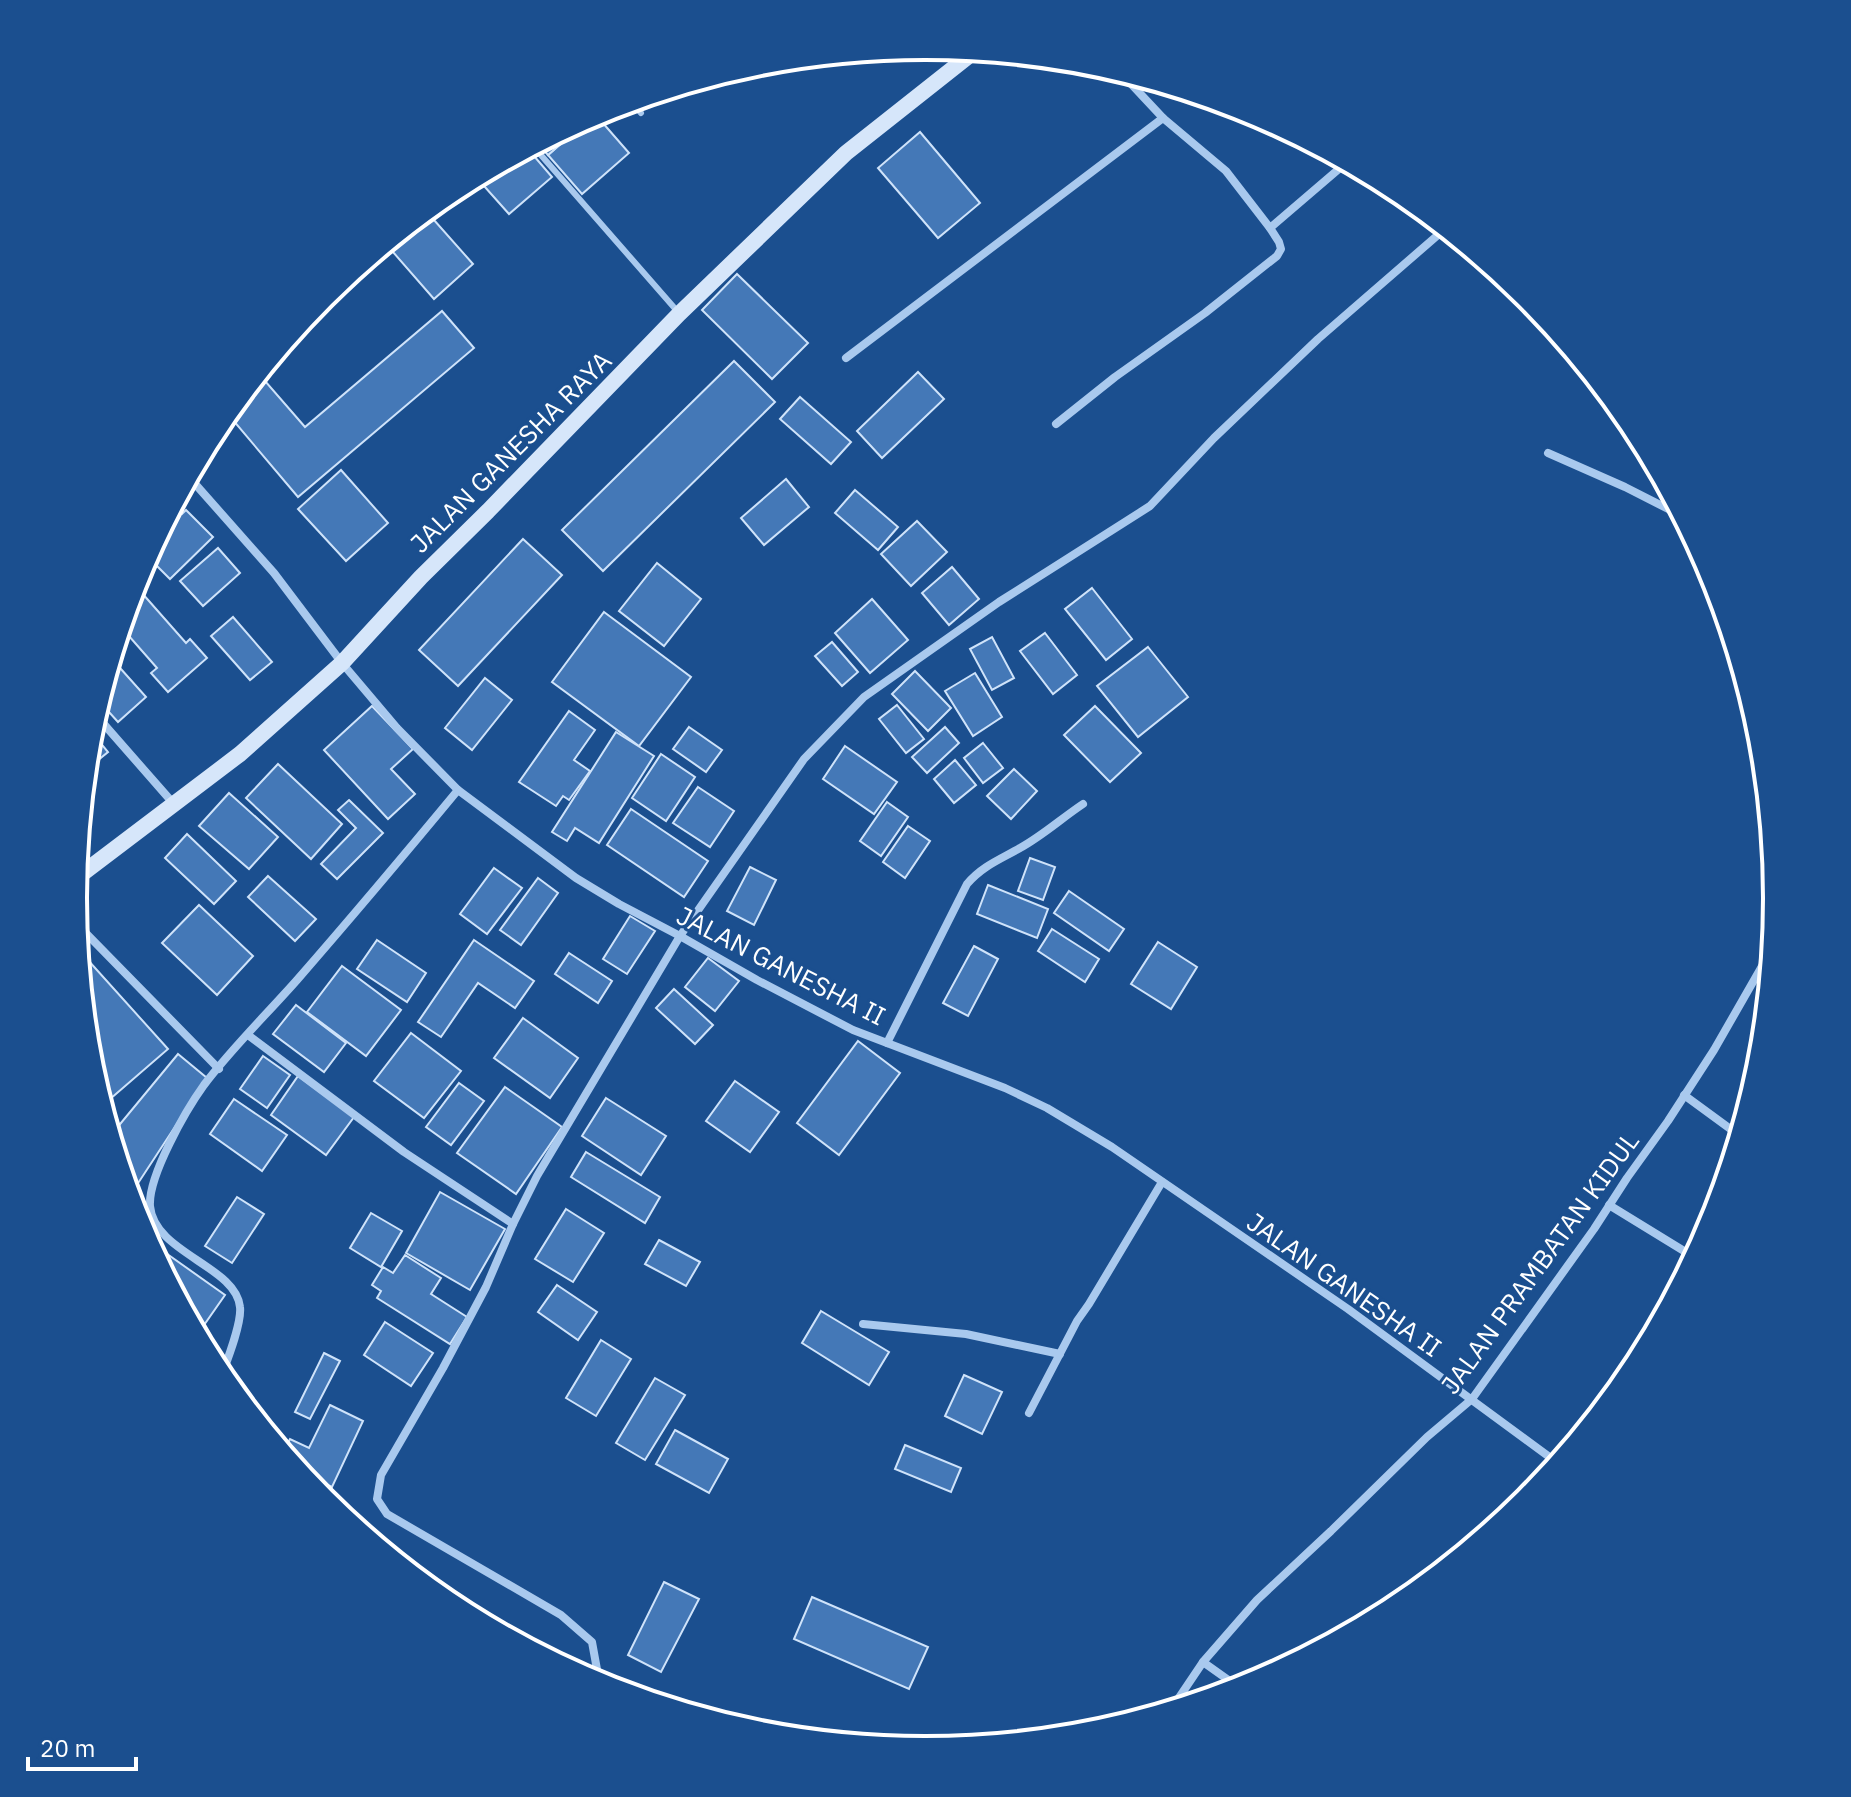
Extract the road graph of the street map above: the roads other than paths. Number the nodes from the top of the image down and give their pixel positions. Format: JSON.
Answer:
{"nodes":[{"id":1,"x":962,"y":61,"type":"edge"},
{"id":2,"x":1134,"y":87,"type":"edge"},
{"id":3,"x":639,"y":111,"type":"edge"},
{"id":4,"x":641,"y":113,"type":"dead end"},
{"id":5,"x":1163,"y":118,"type":"junction"},
{"id":6,"x":540,"y":154,"type":"edge"},
{"id":7,"x":1339,"y":169,"type":"edge"},
{"id":8,"x":1270,"y":228,"type":"junction"},
{"id":9,"x":1438,"y":235,"type":"edge"},
{"id":10,"x":679,"y":314,"type":"junction"},
{"id":11,"x":846,"y":358,"type":"dead end"},
{"id":12,"x":1056,"y":424,"type":"dead end"},
{"id":13,"x":1548,"y":453,"type":"dead end"},
{"id":14,"x":196,"y":485,"type":"edge"},
{"id":15,"x":1668,"y":509,"type":"edge"},
{"id":16,"x":342,"y":663,"type":"junction"},
{"id":17,"x":105,"y":726,"type":"edge"},
{"id":18,"x":458,"y":790,"type":"junction"},
{"id":19,"x":173,"y":803,"type":"junction"},
{"id":20,"x":1083,"y":804,"type":"dead end"},
{"id":21,"x":88,"y":869,"type":"edge"},
{"id":22,"x":88,"y":936,"type":"edge"},
{"id":23,"x":680,"y":936,"type":"junction"},
{"id":24,"x":1761,"y":969,"type":"edge"},
{"id":25,"x":248,"y":1035,"type":"junction"},
{"id":26,"x":887,"y":1043,"type":"junction"},
{"id":27,"x":219,"y":1069,"type":"junction"},
{"id":28,"x":1684,"y":1095,"type":"junction"},
{"id":29,"x":1731,"y":1129,"type":"edge"},
{"id":30,"x":1162,"y":1182,"type":"junction"},
{"id":31,"x":1609,"y":1205,"type":"junction"},
{"id":32,"x":513,"y":1224,"type":"junction"},
{"id":33,"x":1685,"y":1252,"type":"edge"},
{"id":34,"x":863,"y":1324,"type":"dead end"},
{"id":35,"x":1060,"y":1354,"type":"junction"},
{"id":36,"x":226,"y":1361,"type":"edge"},
{"id":37,"x":1472,"y":1399,"type":"junction"},
{"id":38,"x":1029,"y":1413,"type":"dead end"},
{"id":39,"x":1550,"y":1457,"type":"edge"},
{"id":40,"x":1203,"y":1662,"type":"junction"},
{"id":41,"x":597,"y":1669,"type":"edge"},
{"id":42,"x":1228,"y":1680,"type":"edge"},
{"id":43,"x":1179,"y":1698,"type":"edge"}],
"edges":[{"from":1,"to":10,"type":"street","name":"JALAN GANESHA RAYA"},
{"from":2,"to":5,"type":"street"},
{"from":3,"to":4,"type":"lane"},
{"from":5,"to":8,"type":"street"},
{"from":5,"to":11,"type":"street"},
{"from":6,"to":10,"type":"lane"},
{"from":7,"to":8,"type":"street"},
{"from":8,"to":12,"type":"street"},
{"from":9,"to":23,"type":"street"},
{"from":10,"to":16,"type":"street","name":"JALAN GANESHA RAYA"},
{"from":13,"to":15,"type":"street"},
{"from":14,"to":16,"type":"street","name":"JALAN GANESHA II"},
{"from":16,"to":18,"type":"street","name":"JALAN GANESHA II"},
{"from":16,"to":19,"type":"street","name":"JALAN GANESHA RAYA"},
{"from":17,"to":19,"type":"street"},
{"from":18,"to":23,"type":"street","name":"JALAN GANESHA II"},
{"from":18,"to":25,"type":"street"},
{"from":19,"to":21,"type":"street","name":"JALAN GANESHA RAYA"},
{"from":20,"to":26,"type":"street"},
{"from":22,"to":27,"type":"street"},
{"from":23,"to":26,"type":"street","name":"JALAN GANESHA II"},
{"from":23,"to":32,"type":"street"},
{"from":24,"to":28,"type":"street","name":"JALAN PRAMBATAN KIDUL"},
{"from":25,"to":27,"type":"street"},
{"from":25,"to":32,"type":"street"},
{"from":26,"to":30,"type":"street","name":"JALAN GANESHA II"},
{"from":27,"to":36,"type":"street"},
{"from":28,"to":29,"type":"street"},
{"from":28,"to":31,"type":"street","name":"JALAN PRAMBATAN KIDUL"},
{"from":30,"to":35,"type":"street"},
{"from":30,"to":37,"type":"street","name":"JALAN GANESHA II"},
{"from":31,"to":33,"type":"street"},
{"from":31,"to":37,"type":"street","name":"JALAN PRAMBATAN KIDUL"},
{"from":32,"to":41,"type":"street"},
{"from":34,"to":35,"type":"street"},
{"from":35,"to":38,"type":"street"},
{"from":37,"to":39,"type":"street","name":"JALAN GANESHA II"},
{"from":37,"to":40,"type":"street","name":"JALAN PRAMBATAN KIDUL"},
{"from":40,"to":42,"type":"street"},
{"from":40,"to":43,"type":"street","name":"JALAN PRAMBATAN KIDUL"}]}
